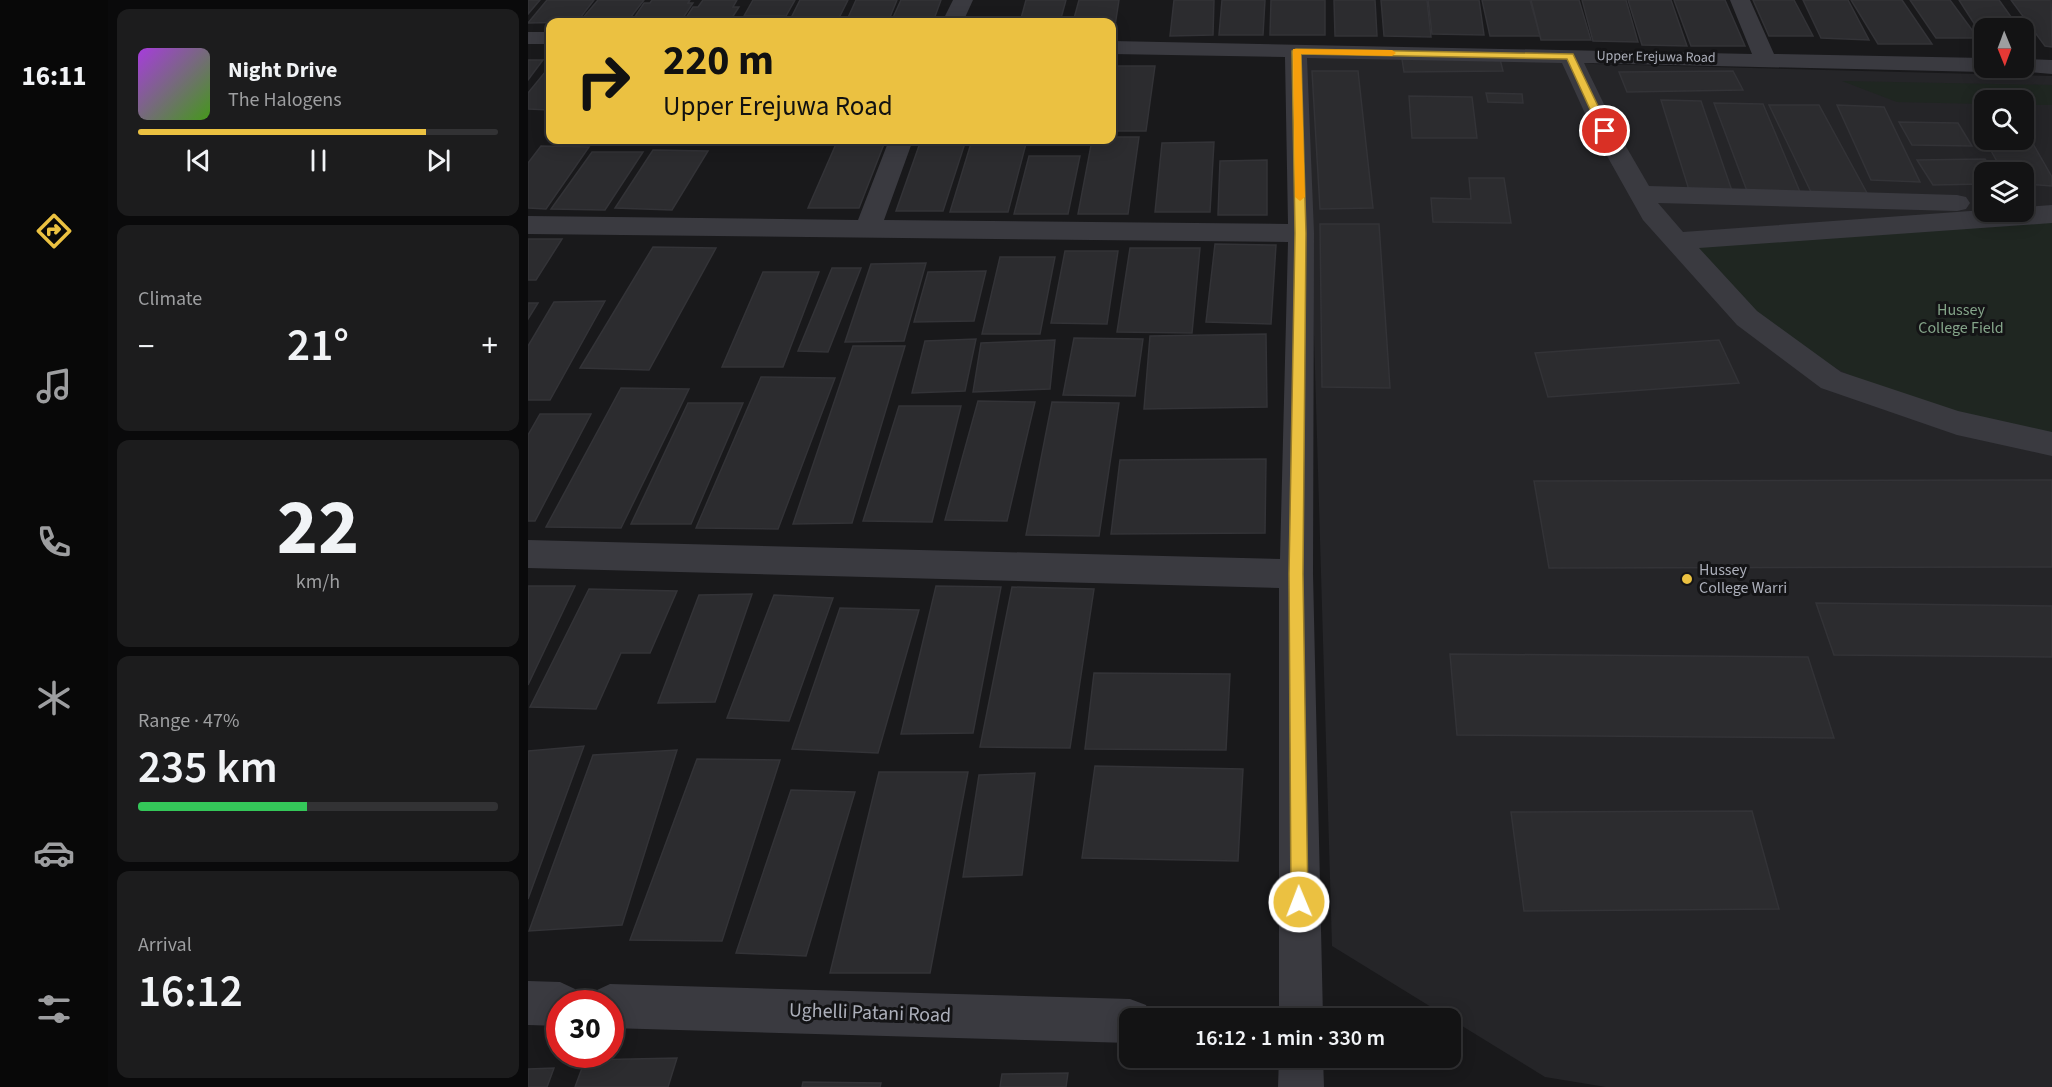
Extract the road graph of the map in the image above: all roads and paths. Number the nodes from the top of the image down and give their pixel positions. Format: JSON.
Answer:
{"nodes":[{"id":1,"x":963,"y":0,"type":"edge"},
{"id":2,"x":1740,"y":0,"type":"edge"},
{"id":3,"x":955,"y":18,"type":"edge"},
{"id":4,"x":528,"y":38,"type":"edge"},
{"id":5,"x":546,"y":38,"type":"edge"},
{"id":6,"x":1116,"y":48,"type":"edge"},
{"id":7,"x":1296,"y":51,"type":"junction"},
{"id":8,"x":1570,"y":56,"type":"junction"},
{"id":9,"x":1765,"y":59,"type":"junction"},
{"id":10,"x":1974,"y":65,"type":"edge"},
{"id":11,"x":2034,"y":66,"type":"edge"},
{"id":12,"x":2052,"y":67,"type":"edge"},
{"id":13,"x":899,"y":144,"type":"edge"},
{"id":14,"x":1641,"y":194,"type":"junction"},
{"id":15,"x":1974,"y":203,"type":"edge"},
{"id":16,"x":2034,"y":204,"type":"edge"},
{"id":17,"x":2052,"y":205,"type":"edge"},
{"id":18,"x":2052,"y":214,"type":"edge"},
{"id":19,"x":528,"y":225,"type":"edge"},
{"id":20,"x":867,"y":230,"type":"junction"},
{"id":21,"x":1300,"y":233,"type":"junction"},
{"id":22,"x":1677,"y":241,"type":"junction"},
{"id":23,"x":2052,"y":444,"type":"edge"},
{"id":24,"x":528,"y":554,"type":"edge"},
{"id":25,"x":1296,"y":574,"type":"junction"},
{"id":26,"x":528,"y":1004,"type":"edge"},
{"id":27,"x":546,"y":1004,"type":"edge"},
{"id":28,"x":624,"y":1006,"type":"edge"},
{"id":29,"x":1301,"y":1008,"type":"edge"},
{"id":30,"x":1119,"y":1021,"type":"edge"},
{"id":31,"x":1301,"y":1068,"type":"edge"},
{"id":32,"x":1301,"y":1087,"type":"edge"}],
"edges":[{"from":1,"to":3,"type":"street"},
{"from":2,"to":9,"type":"street"},
{"from":4,"to":5,"type":"street"},
{"from":6,"to":7,"type":"street","name":"Upper Erejuwa Road"},
{"from":7,"to":8,"type":"street","name":"Upper Erejuwa Road"},
{"from":7,"to":21,"type":"street"},
{"from":8,"to":9,"type":"street","name":"Upper Erejuwa Road"},
{"from":8,"to":14,"type":"street"},
{"from":9,"to":10,"type":"street","name":"Upper Erejuwa Road"},
{"from":11,"to":12,"type":"street"},
{"from":13,"to":20,"type":"street"},
{"from":14,"to":15,"type":"street"},
{"from":14,"to":22,"type":"street"},
{"from":16,"to":17,"type":"street"},
{"from":18,"to":22,"type":"street"},
{"from":19,"to":20,"type":"street"},
{"from":20,"to":21,"type":"street"},
{"from":21,"to":25,"type":"street"},
{"from":22,"to":23,"type":"street"},
{"from":24,"to":25,"type":"street"},
{"from":25,"to":29,"type":"street"},
{"from":26,"to":27,"type":"street"},
{"from":28,"to":30,"type":"street","name":"Ughelli Patani Road"},
{"from":31,"to":32,"type":"street"}]}
